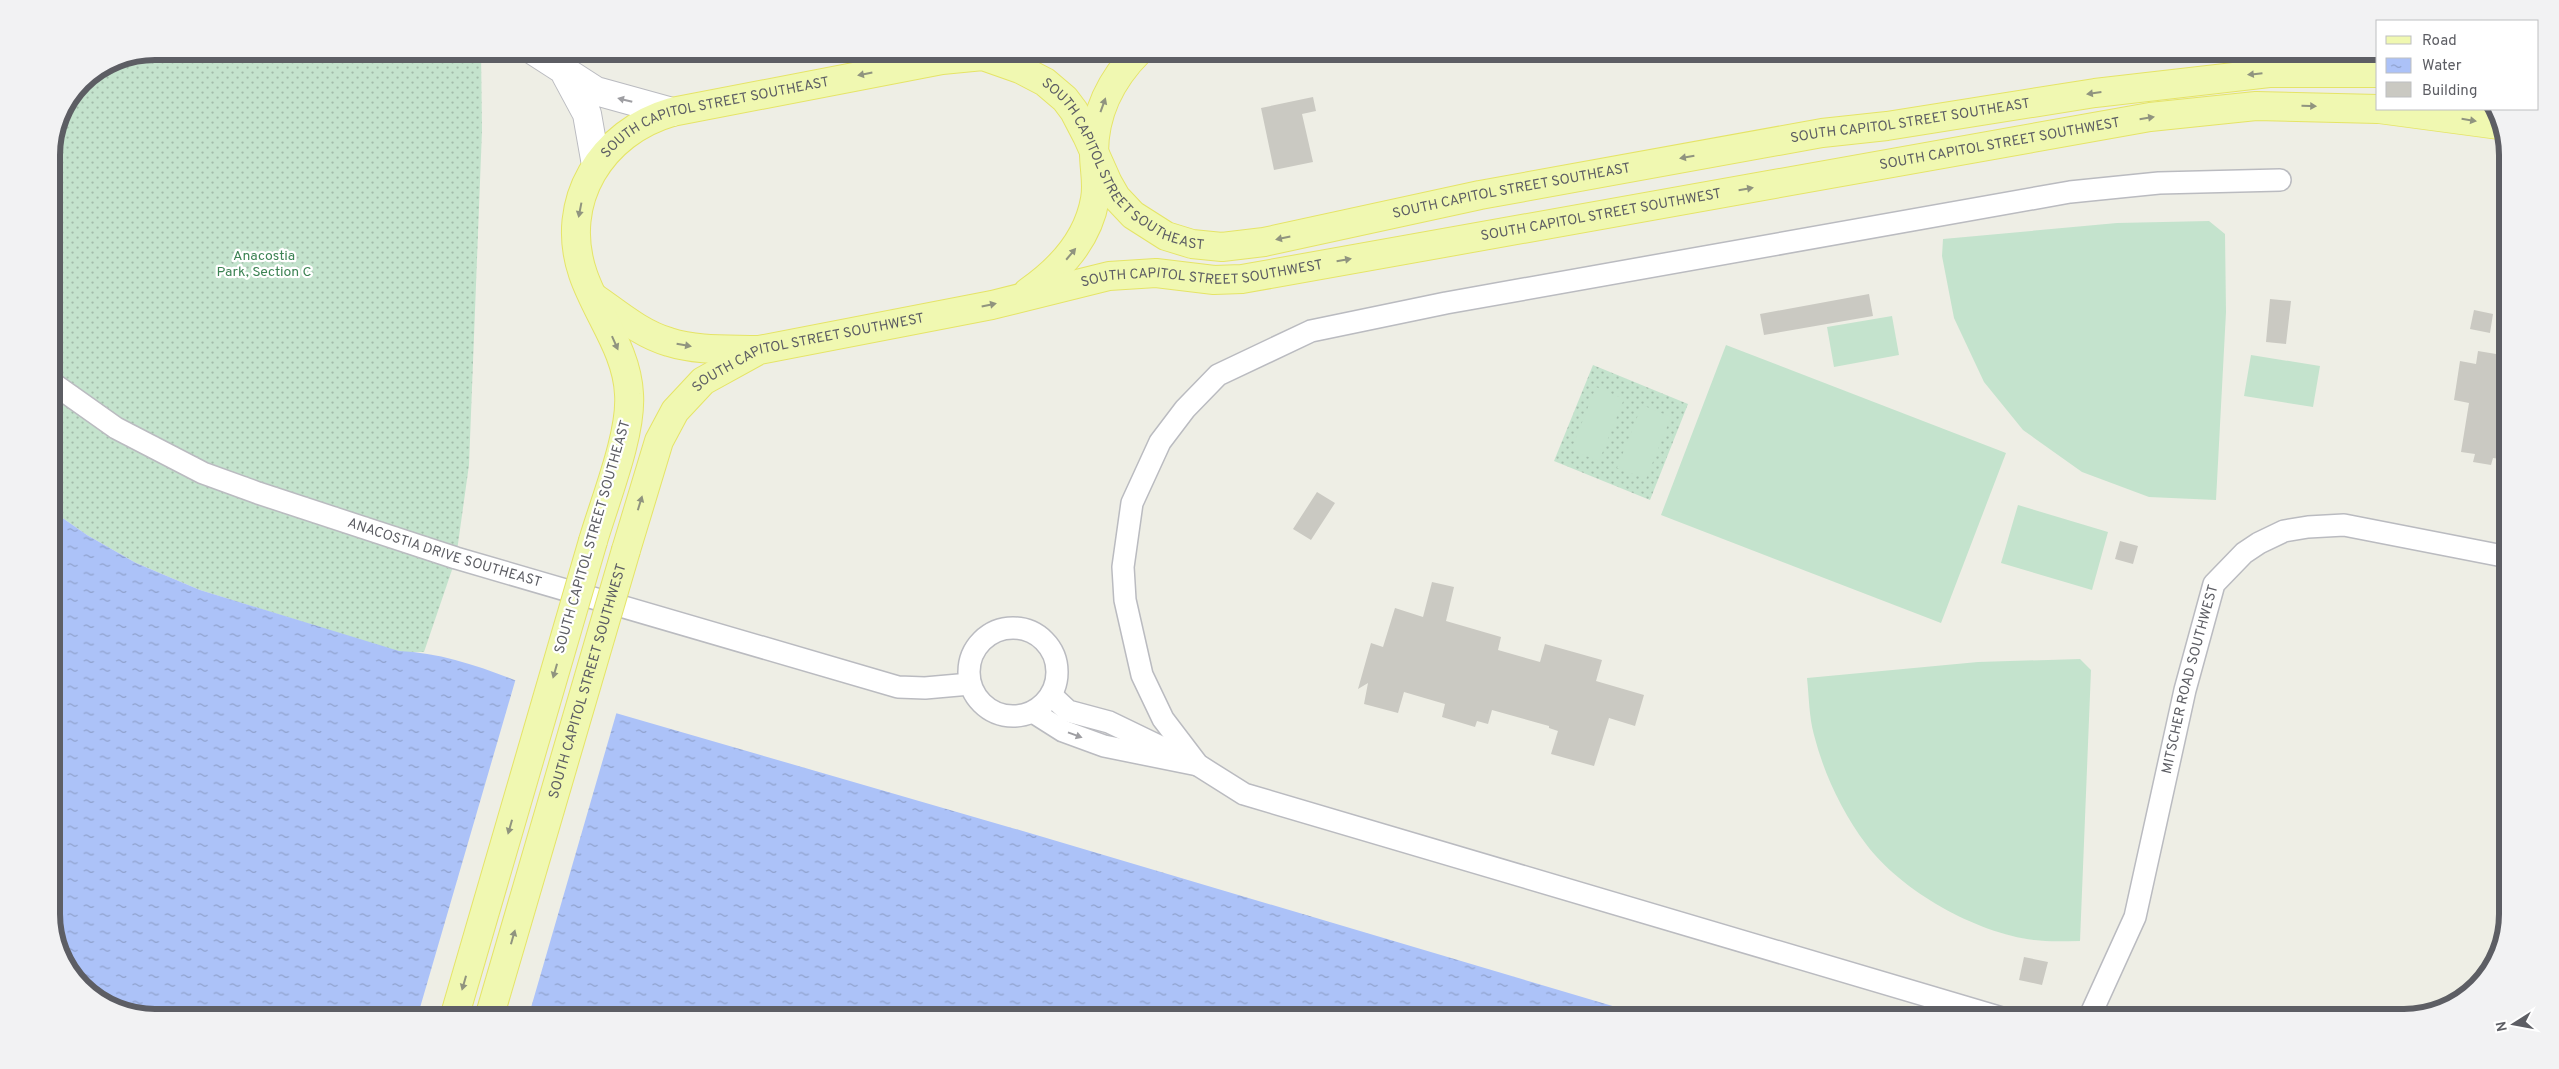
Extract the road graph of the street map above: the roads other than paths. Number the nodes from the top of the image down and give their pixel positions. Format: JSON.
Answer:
{"nodes":[{"id":1,"x":548,"y":60,"type":"edge"},
{"id":2,"x":942,"y":60,"type":"edge"},
{"id":3,"x":1005,"y":60,"type":"edge"},
{"id":4,"x":1131,"y":60,"type":"edge"},
{"id":5,"x":564,"y":71,"type":"junction"},
{"id":6,"x":2376,"y":73,"type":"edge"},
{"id":7,"x":2376,"y":109,"type":"edge"},
{"id":8,"x":2389,"y":110,"type":"edge"},
{"id":9,"x":672,"y":112,"type":"junction"},
{"id":10,"x":2494,"y":124,"type":"edge"},
{"id":11,"x":1094,"y":153,"type":"junction"},
{"id":12,"x":596,"y":164,"type":"junction"},
{"id":13,"x":2280,"y":180,"type":"dead end"},
{"id":14,"x":1020,"y":297,"type":"junction"},
{"id":15,"x":595,"y":298,"type":"junction"},
{"id":16,"x":759,"y":350,"type":"junction"},
{"id":17,"x":60,"y":388,"type":"edge"},
{"id":18,"x":2499,"y":555,"type":"edge"},
{"id":19,"x":970,"y":684,"type":"junction"},
{"id":20,"x":1051,"y":695,"type":"junction"},
{"id":21,"x":1033,"y":712,"type":"junction"},
{"id":22,"x":1198,"y":765,"type":"junction"},
{"id":23,"x":457,"y":1009,"type":"edge"},
{"id":24,"x":493,"y":1009,"type":"edge"},
{"id":25,"x":1972,"y":1009,"type":"edge"},
{"id":26,"x":2093,"y":1009,"type":"edge"}],
"edges":[{"from":1,"to":5,"type":"street"},
{"from":2,"to":9,"type":"main road","name":"SOUTH CAPITOL STREET SOUTHEAST","one_way":true},
{"from":3,"to":11,"type":"main road","name":"SOUTH CAPITOL STREET SOUTHEAST"},
{"from":11,"to":4,"type":"main road","one_way":true},
{"from":9,"to":5,"type":"street","one_way":true},
{"from":5,"to":12,"type":"street"},
{"from":6,"to":11,"type":"main road","name":"SOUTH CAPITOL STREET SOUTHEAST","one_way":true},
{"from":14,"to":7,"type":"main road","name":"SOUTH CAPITOL STREET SOUTHWEST","one_way":true},
{"from":8,"to":10,"type":"main road","name":"SOUTH CAPITOL STREET SOUTHWEST","one_way":true},
{"from":9,"to":12,"type":"main road","name":"SOUTH CAPITOL STREET SOUTHEAST"},
{"from":14,"to":11,"type":"main road","one_way":true},
{"from":12,"to":15,"type":"main road","name":"SOUTH CAPITOL STREET SOUTHEAST","one_way":true},
{"from":13,"to":22,"type":"street"},
{"from":16,"to":14,"type":"main road","name":"SOUTH CAPITOL STREET SOUTHWEST","one_way":true},
{"from":15,"to":16,"type":"main road","one_way":true},
{"from":15,"to":23,"type":"main road","name":"SOUTH CAPITOL STREET SOUTHEAST","one_way":true,"bridge":true},
{"from":24,"to":16,"type":"main road","name":"SOUTH CAPITOL STREET SOUTHWEST","one_way":true,"bridge":true},
{"from":17,"to":19,"type":"street","name":"ANACOSTIA DRIVE SOUTHEAST"},
{"from":18,"to":26,"type":"street","name":"MITSCHER ROAD SOUTHWEST"},
{"from":19,"to":20,"type":"street"},
{"from":19,"to":21,"type":"street"},
{"from":20,"to":21,"type":"street"},
{"from":20,"to":22,"type":"street"},
{"from":21,"to":22,"type":"street","one_way":true},
{"from":22,"to":25,"type":"street"}]}
